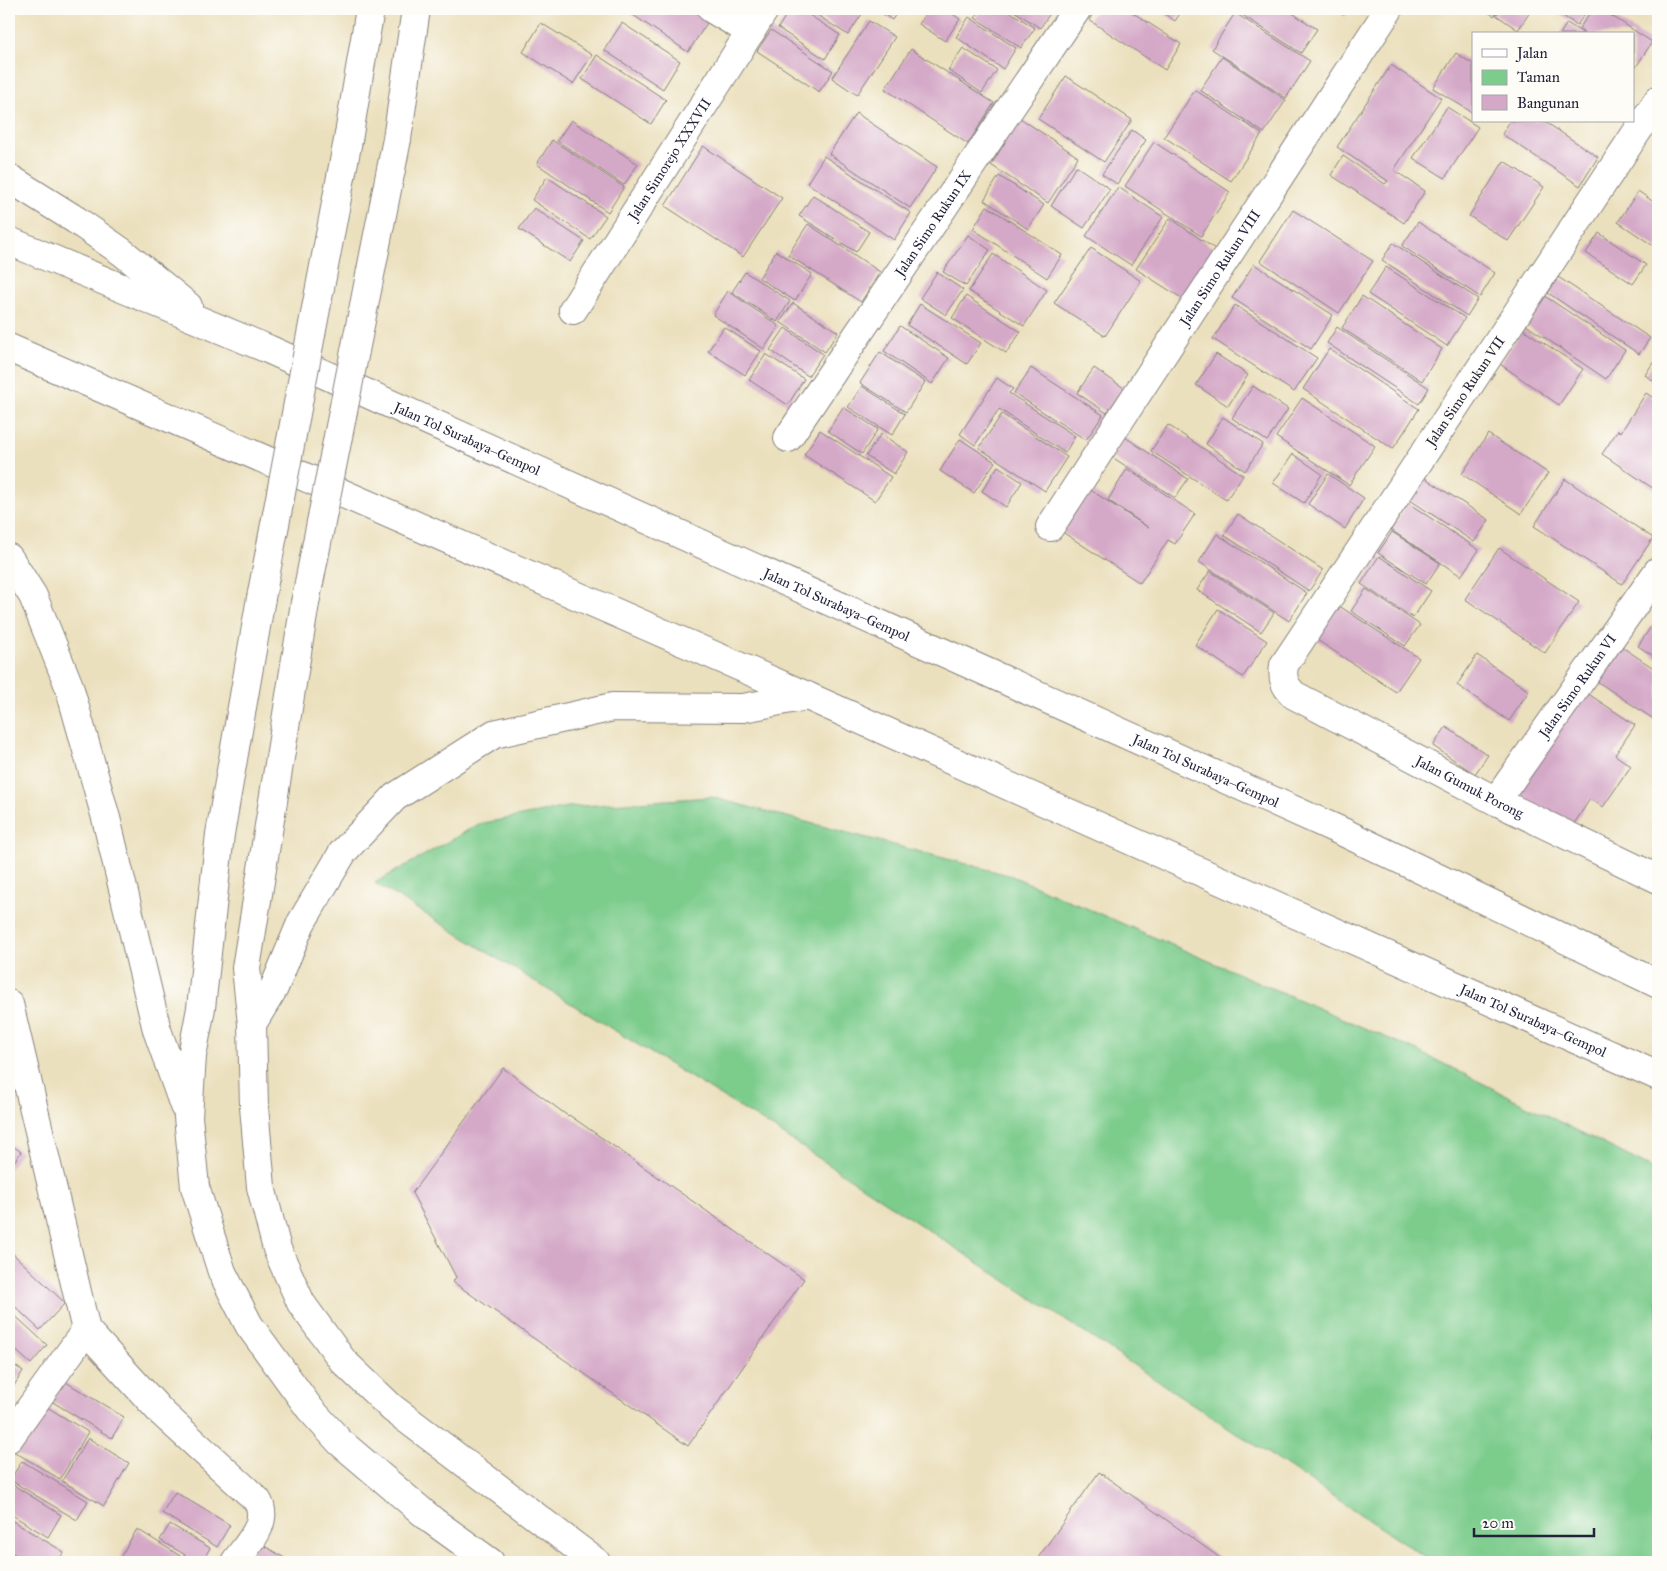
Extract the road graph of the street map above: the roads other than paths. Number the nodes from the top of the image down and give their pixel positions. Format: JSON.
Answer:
{"nodes":[{"id":1,"x":370,"y":9,"type":"edge"},
{"id":2,"x":416,"y":9,"type":"edge"},
{"id":3,"x":712,"y":9,"type":"edge"},
{"id":4,"x":765,"y":9,"type":"edge"},
{"id":5,"x":1077,"y":9,"type":"edge"},
{"id":6,"x":1389,"y":9,"type":"edge"},
{"id":7,"x":751,"y":32,"type":"junction"},
{"id":8,"x":1658,"y":100,"type":"edge"},
{"id":9,"x":9,"y":178,"type":"edge"},
{"id":10,"x":9,"y":241,"type":"edge"},
{"id":11,"x":572,"y":310,"type":"dead end"},
{"id":12,"x":209,"y":324,"type":"junction"},
{"id":13,"x":9,"y":348,"type":"edge"},
{"id":14,"x":788,"y":438,"type":"dead end"},
{"id":15,"x":1050,"y":527,"type":"dead end"},
{"id":16,"x":9,"y":558,"type":"edge"},
{"id":17,"x":1658,"y":571,"type":"edge"},
{"id":18,"x":1285,"y":685,"type":"joint"},
{"id":19,"x":807,"y":696,"type":"junction"},
{"id":20,"x":1496,"y":800,"type":"junction"},
{"id":21,"x":1658,"y":879,"type":"edge"},
{"id":22,"x":1658,"y":984,"type":"edge"},
{"id":23,"x":9,"y":1004,"type":"edge"},
{"id":24,"x":252,"y":1024,"type":"junction"},
{"id":25,"x":1658,"y":1076,"type":"edge"},
{"id":26,"x":188,"y":1117,"type":"junction"},
{"id":27,"x":86,"y":1330,"type":"junction"},
{"id":28,"x":9,"y":1438,"type":"edge"},
{"id":29,"x":235,"y":1562,"type":"edge"},
{"id":30,"x":490,"y":1562,"type":"edge"},
{"id":31,"x":596,"y":1562,"type":"edge"}],
"edges":[{"from":1,"to":26,"type":"main road","bridge":true},
{"from":2,"to":24,"type":"main road","bridge":true},
{"from":3,"to":7,"type":"main road"},
{"from":4,"to":7,"type":"main road","name":"Jalan Simorejo XXXVII"},
{"from":5,"to":14,"type":"main road","name":"Jalan Simo Rukun IX"},
{"from":6,"to":15,"type":"main road","name":"Jalan Simo Rukun VIII"},
{"from":7,"to":11,"type":"main road","name":"Jalan Simorejo XXXVII"},
{"from":8,"to":18,"type":"main road","name":"Jalan Simo Rukun VII"},
{"from":9,"to":12,"type":"main road"},
{"from":10,"to":12,"type":"main road","name":"Jalan Tol Surabaya–Gempol"},
{"from":12,"to":22,"type":"main road","name":"Jalan Tol Surabaya–Gempol"},
{"from":13,"to":19,"type":"main road","name":"Jalan Tol Surabaya–Gempol"},
{"from":16,"to":26,"type":"main road"},
{"from":17,"to":20,"type":"main road","name":"Jalan Simo Rukun VI"},
{"from":18,"to":20,"type":"main road","name":"Jalan Gumuk Porong"},
{"from":19,"to":24,"type":"main road"},
{"from":19,"to":25,"type":"main road","name":"Jalan Tol Surabaya–Gempol"},
{"from":20,"to":21,"type":"main road","name":"Jalan Gumuk Porong"},
{"from":23,"to":27,"type":"main road"},
{"from":24,"to":31,"type":"main road"},
{"from":26,"to":30,"type":"main road"},
{"from":27,"to":28,"type":"main road"},
{"from":27,"to":29,"type":"main road"}]}
